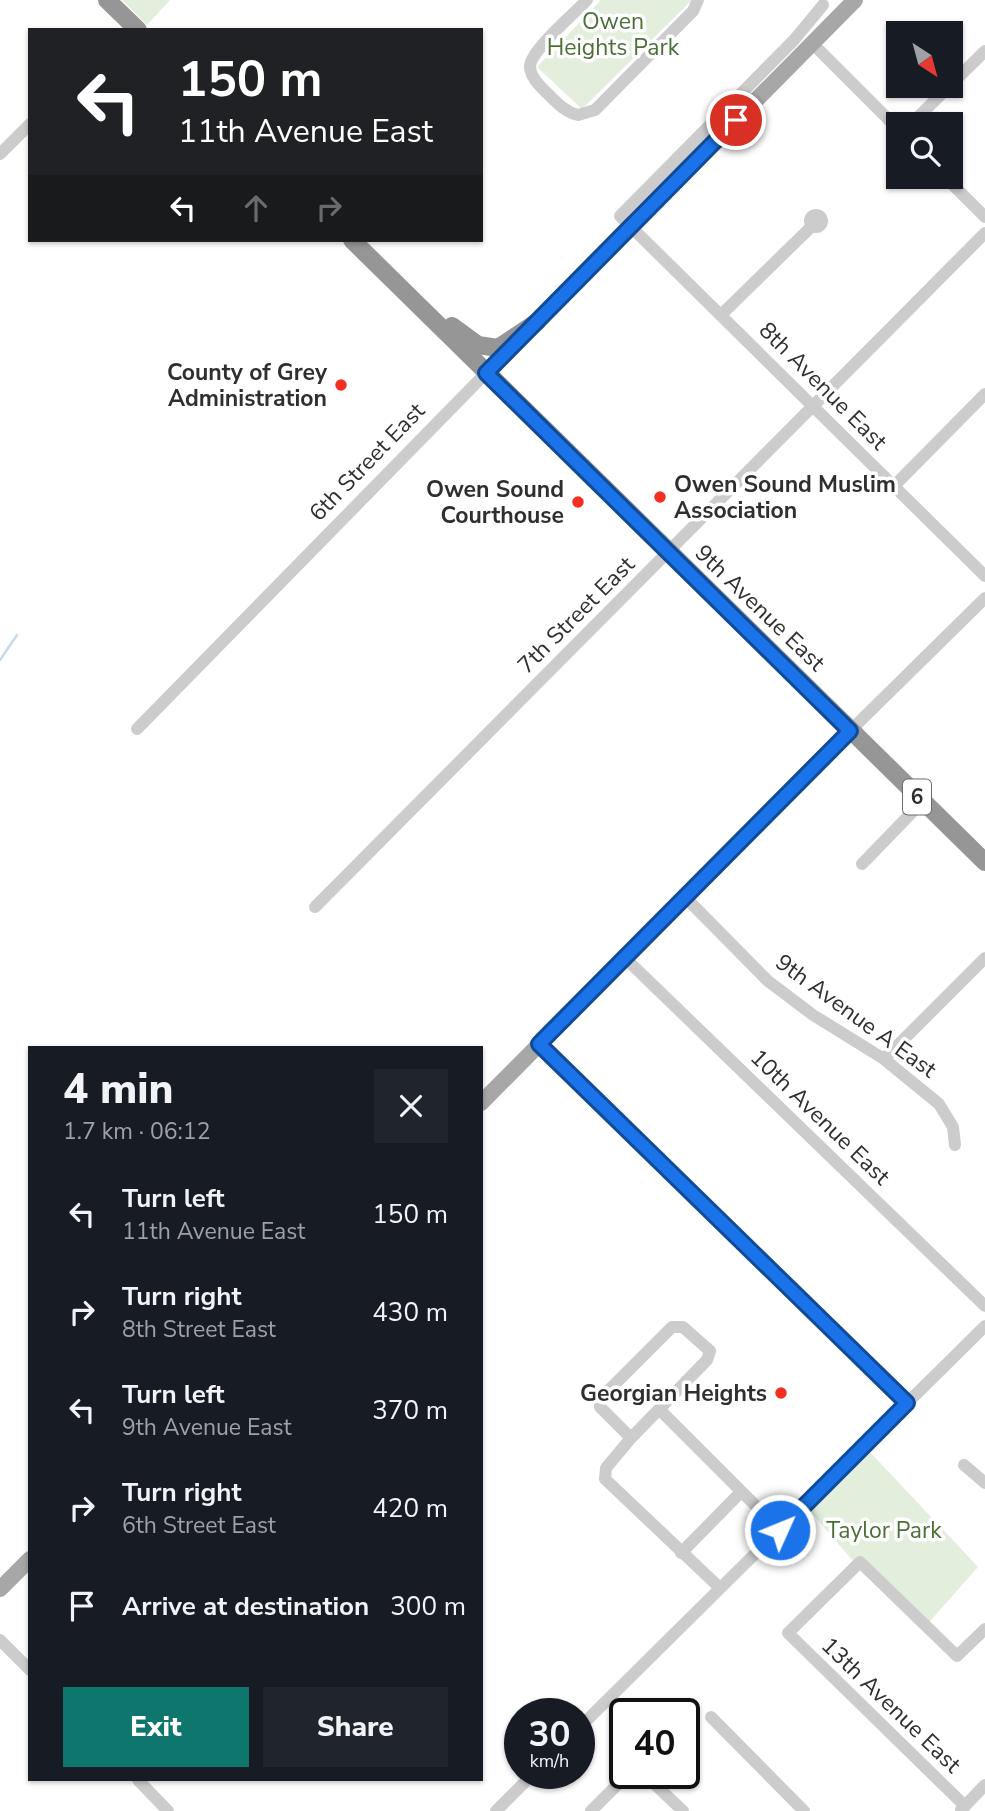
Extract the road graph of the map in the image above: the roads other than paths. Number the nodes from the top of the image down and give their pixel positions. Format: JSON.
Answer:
{"nodes":[{"id":1,"x":107,"y":0,"type":"edge"},
{"id":2,"x":587,"y":0,"type":"edge"},
{"id":3,"x":698,"y":0,"type":"edge"},
{"id":4,"x":846,"y":3,"type":"edge"},
{"id":5,"x":823,"y":5,"type":"dead end"},
{"id":6,"x":136,"y":28,"type":"edge"},
{"id":7,"x":812,"y":43,"type":"junction"},
{"id":8,"x":985,"y":51,"type":"edge"},
{"id":9,"x":923,"y":112,"type":"edge"},
{"id":10,"x":886,"y":117,"type":"edge"},
{"id":11,"x":28,"y":126,"type":"edge"},
{"id":12,"x":0,"y":154,"type":"edge"},
{"id":13,"x":957,"y":189,"type":"edge"},
{"id":14,"x":985,"y":217,"type":"edge"},
{"id":15,"x":812,"y":226,"type":"dead end"},
{"id":16,"x":631,"y":227,"type":"junction"},
{"id":17,"x":985,"y":233,"type":"edge"},
{"id":18,"x":354,"y":242,"type":"edge"},
{"id":19,"x":424,"y":311,"type":"junction"},
{"id":20,"x":721,"y":314,"type":"junction"},
{"id":21,"x":537,"y":323,"type":"junction"},
{"id":22,"x":486,"y":373,"type":"junction"},
{"id":23,"x":985,"y":394,"type":"edge"},
{"id":24,"x":814,"y":407,"type":"junction"},
{"id":25,"x":894,"y":486,"type":"junction"},
{"id":26,"x":667,"y":552,"type":"junction"},
{"id":27,"x":985,"y":576,"type":"edge"},
{"id":28,"x":985,"y":597,"type":"edge"},
{"id":29,"x":137,"y":729,"type":"dead end"},
{"id":30,"x":850,"y":731,"type":"junction"},
{"id":31,"x":922,"y":802,"type":"junction"},
{"id":32,"x":985,"y":862,"type":"edge"},
{"id":33,"x":862,"y":864,"type":"dead end"},
{"id":34,"x":686,"y":898,"type":"junction"},
{"id":35,"x":315,"y":907,"type":"dead end"},
{"id":36,"x":625,"y":958,"type":"junction"},
{"id":37,"x":985,"y":958,"type":"edge"},
{"id":38,"x":539,"y":1044,"type":"junction"},
{"id":39,"x":884,"y":1059,"type":"junction"},
{"id":40,"x":483,"y":1101,"type":"edge"},
{"id":41,"x":955,"y":1145,"type":"dead end"},
{"id":42,"x":985,"y":1306,"type":"edge"},
{"id":43,"x":985,"y":1326,"type":"edge"},
{"id":44,"x":907,"y":1403,"type":"junction"},
{"id":45,"x":660,"y":1410,"type":"junction"},
{"id":46,"x":631,"y":1438,"type":"junction"},
{"id":47,"x":964,"y":1465,"type":"dead end"},
{"id":48,"x":985,"y":1482,"type":"edge"},
{"id":49,"x":740,"y":1493,"type":"junction"},
{"id":50,"x":780,"y":1530,"type":"junction"},
{"id":51,"x":681,"y":1553,"type":"junction"},
{"id":52,"x":28,"y":1561,"type":"edge"},
{"id":53,"x":720,"y":1588,"type":"junction"},
{"id":54,"x":0,"y":1590,"type":"edge"},
{"id":55,"x":985,"y":1629,"type":"edge"},
{"id":56,"x":0,"y":1640,"type":"edge"},
{"id":57,"x":28,"y":1668,"type":"edge"},
{"id":58,"x":595,"y":1712,"type":"edge"},
{"id":59,"x":711,"y":1717,"type":"dead end"},
{"id":60,"x":139,"y":1781,"type":"edge"},
{"id":61,"x":985,"y":1785,"type":"edge"},
{"id":62,"x":518,"y":1789,"type":"edge"},
{"id":63,"x":613,"y":1789,"type":"edge"},
{"id":64,"x":660,"y":1789,"type":"edge"},
{"id":65,"x":963,"y":1809,"type":"edge"},
{"id":66,"x":168,"y":1811,"type":"edge"},
{"id":67,"x":496,"y":1811,"type":"edge"},
{"id":68,"x":592,"y":1811,"type":"edge"},
{"id":69,"x":683,"y":1811,"type":"edge"},
{"id":70,"x":804,"y":1811,"type":"edge"}],
"edges":[{"from":1,"to":6,"type":"highway"},
{"from":2,"to":3,"type":"street"},
{"from":4,"to":7,"type":"main road","name":"6th Street East"},
{"from":5,"to":16,"type":"street"},
{"from":7,"to":10,"type":"street"},
{"from":7,"to":16,"type":"main road","name":"6th Street East"},
{"from":8,"to":9,"type":"street"},
{"from":11,"to":12,"type":"street"},
{"from":13,"to":14,"type":"street"},
{"from":15,"to":20,"type":"street"},
{"from":16,"to":20,"type":"street","name":"8th Avenue East"},
{"from":16,"to":21,"type":"main road","name":"6th Street East"},
{"from":17,"to":24,"type":"street","name":"7th Street East"},
{"from":18,"to":19,"type":"highway","name":"9th Avenue East","number":"6"},
{"from":19,"to":21,"type":"highway"},
{"from":19,"to":22,"type":"highway","name":"9th Avenue East","number":"6"},
{"from":20,"to":24,"type":"street","name":"8th Avenue East"},
{"from":21,"to":22,"type":"main road","name":"6th Street East"},
{"from":22,"to":26,"type":"highway","name":"9th Avenue East","number":"6"},
{"from":22,"to":29,"type":"street","name":"6th Street East"},
{"from":23,"to":25,"type":"street"},
{"from":24,"to":25,"type":"street","name":"8th Avenue East"},
{"from":24,"to":26,"type":"street","name":"7th Street East"},
{"from":25,"to":27,"type":"street","name":"8th Avenue East"},
{"from":26,"to":30,"type":"highway","name":"9th Avenue East","number":"6"},
{"from":26,"to":35,"type":"street","name":"7th Street East"},
{"from":28,"to":30,"type":"street"},
{"from":30,"to":31,"type":"highway","name":"9th Avenue East","number":"6"},
{"from":30,"to":34,"type":"main road"},
{"from":31,"to":32,"type":"highway","name":"9th Avenue East","number":"6"},
{"from":31,"to":33,"type":"street"},
{"from":34,"to":36,"type":"main road"},
{"from":34,"to":39,"type":"street","name":"9th Avenue A East"},
{"from":36,"to":38,"type":"main road"},
{"from":36,"to":42,"type":"street","name":"10th Avenue East"},
{"from":37,"to":39,"type":"street"},
{"from":38,"to":40,"type":"main road"},
{"from":38,"to":44,"type":"street"},
{"from":39,"to":41,"type":"street","name":"9th Avenue A East"},
{"from":43,"to":44,"type":"street"},
{"from":44,"to":50,"type":"street"},
{"from":45,"to":46,"type":"street"},
{"from":45,"to":46,"type":"street"},
{"from":45,"to":49,"type":"street"},
{"from":46,"to":51,"type":"street"},
{"from":47,"to":48,"type":"street"},
{"from":49,"to":50,"type":"street"},
{"from":49,"to":51,"type":"street"},
{"from":50,"to":53,"type":"street"},
{"from":51,"to":53,"type":"street"},
{"from":52,"to":54,"type":"main road"},
{"from":53,"to":58,"type":"street"},
{"from":55,"to":65,"type":"street","name":"13th Avenue East"},
{"from":56,"to":57,"type":"street"},
{"from":59,"to":70,"type":"street"},
{"from":60,"to":66,"type":"street"},
{"from":61,"to":65,"type":"street"},
{"from":62,"to":67,"type":"street"},
{"from":63,"to":68,"type":"street"},
{"from":64,"to":69,"type":"street"}]}
